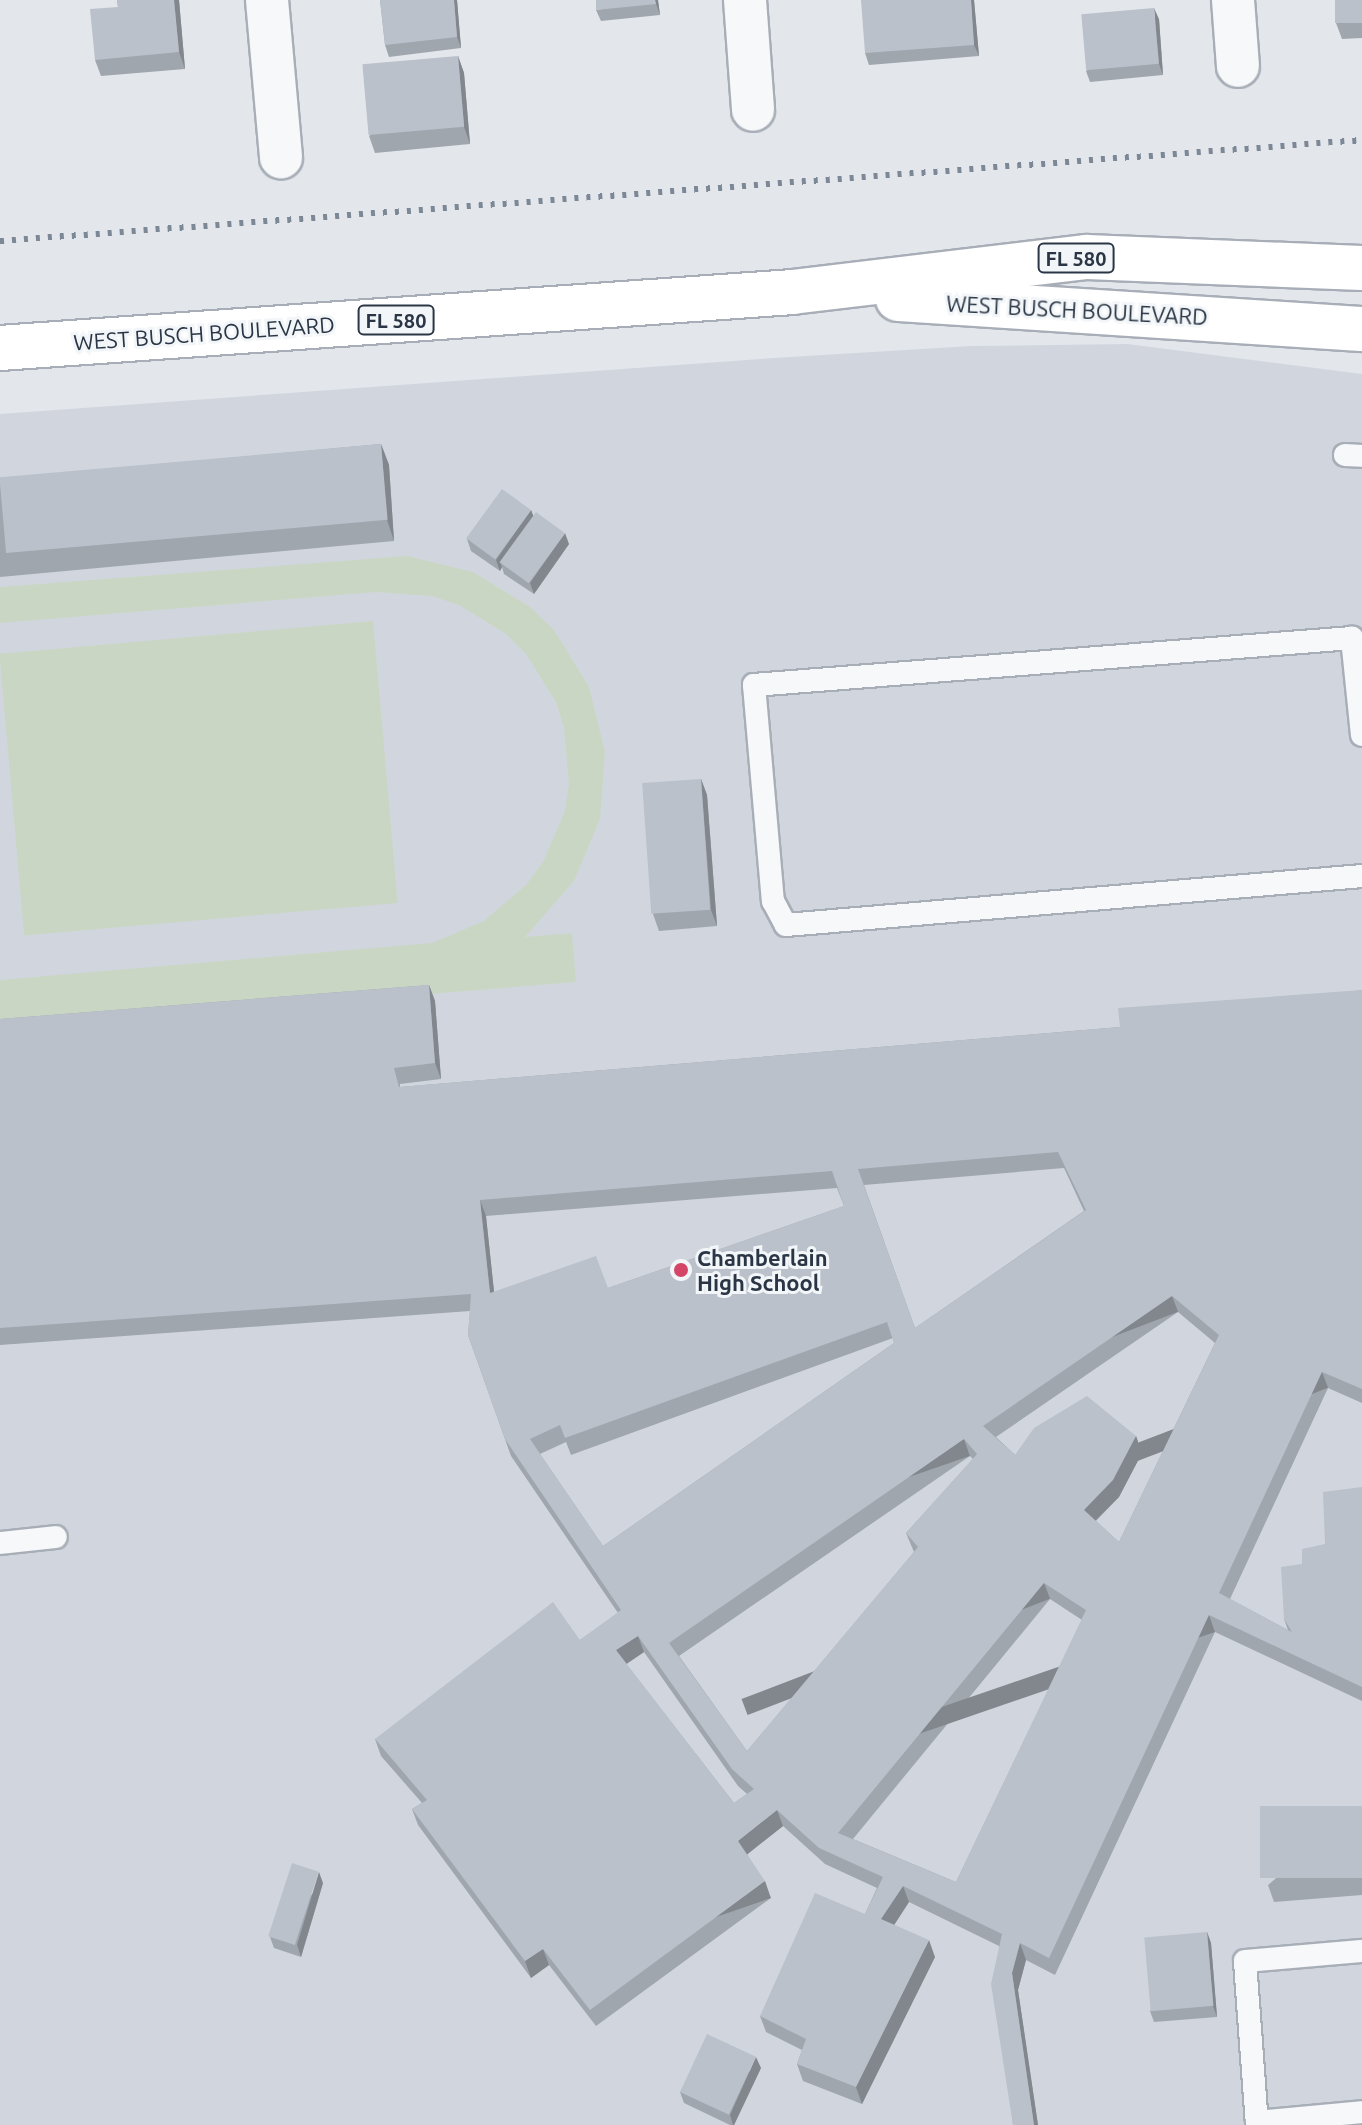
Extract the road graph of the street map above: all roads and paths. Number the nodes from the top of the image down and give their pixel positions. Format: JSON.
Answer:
{"nodes":[{"id":1,"x":267,"y":0,"type":"edge"},
{"id":2,"x":745,"y":0,"type":"edge"},
{"id":3,"x":1233,"y":0,"type":"edge"},
{"id":4,"x":1238,"y":66,"type":"dead end"},
{"id":5,"x":753,"y":110,"type":"dead end"},
{"id":6,"x":281,"y":157,"type":"dead end"},
{"id":7,"x":1362,"y":268,"type":"edge"},
{"id":8,"x":792,"y":292,"type":"junction"},
{"id":9,"x":1362,"y":329,"type":"edge"},
{"id":10,"x":0,"y":348,"type":"edge"},
{"id":11,"x":1362,"y":735,"type":"edge"},
{"id":12,"x":1362,"y":876,"type":"edge"},
{"id":13,"x":56,"y":1537,"type":"dead end"},
{"id":14,"x":0,"y":1543,"type":"edge"},
{"id":15,"x":1362,"y":1951,"type":"edge"},
{"id":16,"x":1362,"y":2112,"type":"edge"},
{"id":17,"x":1257,"y":2123,"type":"edge"}],
"edges":[{"from":1,"to":6,"type":"street"},
{"from":2,"to":5,"type":"street"},
{"from":3,"to":4,"type":"street"},
{"from":7,"to":8,"type":"main road","name":"WEST BUSCH BOULEVARD","number":"FL 580"},
{"from":8,"to":9,"type":"main road","name":"WEST BUSCH BOULEVARD","number":"FL 580"},
{"from":8,"to":10,"type":"main road","name":"WEST BUSCH BOULEVARD","number":"FL 580"},
{"from":11,"to":12,"type":"lane"},
{"from":13,"to":14,"type":"lane"},
{"from":15,"to":17,"type":"lane"},
{"from":16,"to":17,"type":"lane"}]}
